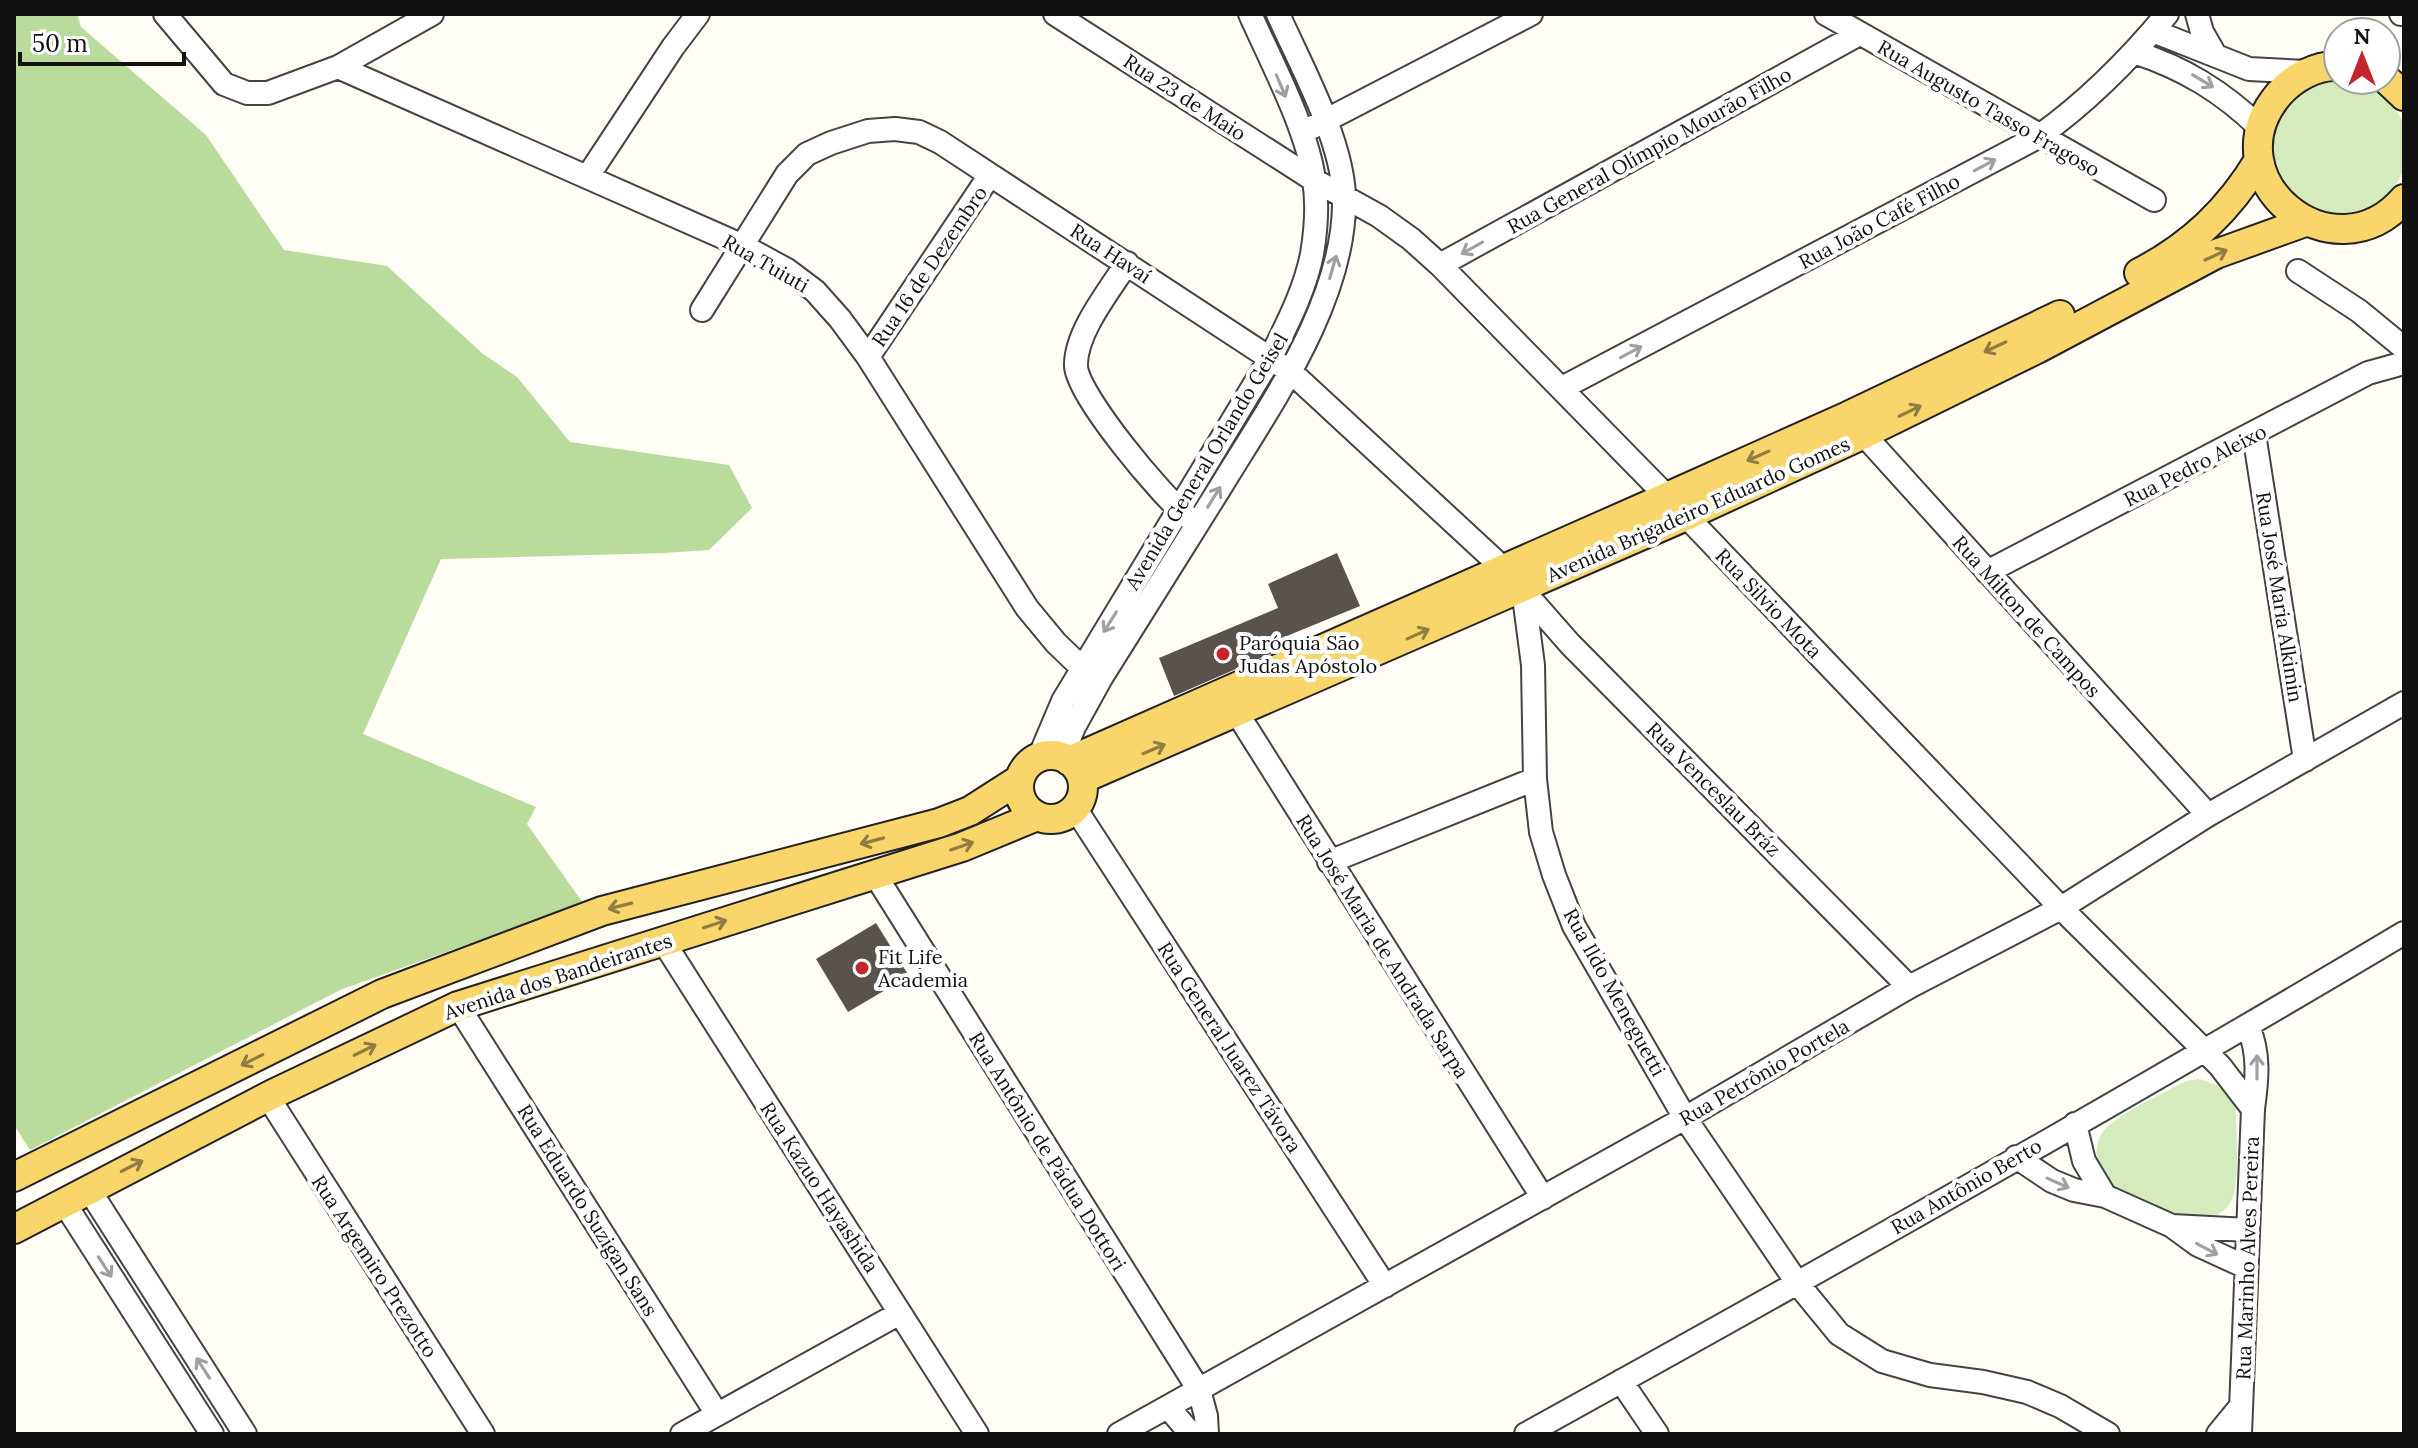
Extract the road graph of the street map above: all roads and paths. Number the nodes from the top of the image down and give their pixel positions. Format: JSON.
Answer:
{"nodes":[{"id":1,"x":165,"y":14,"type":"edge"},
{"id":2,"x":432,"y":14,"type":"edge"},
{"id":3,"x":698,"y":14,"type":"edge"},
{"id":4,"x":1055,"y":14,"type":"edge"},
{"id":5,"x":1250,"y":14,"type":"edge"},
{"id":6,"x":1278,"y":14,"type":"edge"},
{"id":7,"x":1531,"y":14,"type":"edge"},
{"id":8,"x":1826,"y":14,"type":"edge"},
{"id":9,"x":2197,"y":14,"type":"edge"},
{"id":10,"x":2160,"y":22,"type":"edge"},
{"id":11,"x":1859,"y":34,"type":"junction"},
{"id":12,"x":2134,"y":52,"type":"junction"},
{"id":13,"x":2214,"y":53,"type":"junction"},
{"id":14,"x":338,"y":67,"type":"junction"},
{"id":15,"x":2322,"y":69,"type":"edge"},
{"id":16,"x":2307,"y":72,"type":"junction"},
{"id":17,"x":1325,"y":122,"type":"junction"},
{"id":18,"x":2260,"y":128,"type":"junction"},
{"id":19,"x":1301,"y":133,"type":"junction"},
{"id":20,"x":2038,"y":137,"type":"junction"},
{"id":21,"x":2259,"y":160,"type":"junction"},
{"id":22,"x":990,"y":175,"type":"junction"},
{"id":23,"x":588,"y":176,"type":"junction"},
{"id":24,"x":1314,"y":180,"type":"junction"},
{"id":25,"x":1344,"y":194,"type":"junction"},
{"id":26,"x":2154,"y":200,"type":"dead end"},
{"id":27,"x":2398,"y":212,"type":"edge"},
{"id":28,"x":2305,"y":222,"type":"junction"},
{"id":29,"x":743,"y":246,"type":"junction"},
{"id":30,"x":1127,"y":263,"type":"junction"},
{"id":31,"x":1440,"y":265,"type":"junction"},
{"id":32,"x":2298,"y":271,"type":"dead end"},
{"id":33,"x":702,"y":310,"type":"dead end"},
{"id":34,"x":2404,"y":348,"type":"edge"},
{"id":35,"x":868,"y":357,"type":"junction"},
{"id":36,"x":1271,"y":357,"type":"junction"},
{"id":37,"x":2404,"y":363,"type":"edge"},
{"id":38,"x":1291,"y":372,"type":"junction"},
{"id":39,"x":1562,"y":388,"type":"junction"},
{"id":40,"x":1855,"y":425,"type":"junction"},
{"id":41,"x":2254,"y":434,"type":"junction"},
{"id":42,"x":1677,"y":507,"type":"junction"},
{"id":43,"x":1179,"y":510,"type":"junction"},
{"id":44,"x":1197,"y":525,"type":"junction"},
{"id":45,"x":1987,"y":572,"type":"junction"},
{"id":46,"x":1514,"y":579,"type":"junction"},
{"id":47,"x":1570,"y":644,"type":"junction"},
{"id":48,"x":1533,"y":665,"type":"junction"},
{"id":49,"x":1082,"y":668,"type":"junction"},
{"id":50,"x":1232,"y":703,"type":"junction"},
{"id":51,"x":2404,"y":703,"type":"edge"},
{"id":52,"x":2305,"y":760,"type":"junction"},
{"id":53,"x":1054,"y":767,"type":"junction"},
{"id":54,"x":1535,"y":779,"type":"junction"},
{"id":55,"x":1075,"y":808,"type":"junction"},
{"id":56,"x":2208,"y":815,"type":"junction"},
{"id":57,"x":1037,"y":816,"type":"junction"},
{"id":58,"x":1329,"y":862,"type":"junction"},
{"id":59,"x":874,"y":873,"type":"junction"},
{"id":60,"x":2061,"y":908,"type":"junction"},
{"id":61,"x":2404,"y":933,"type":"edge"},
{"id":62,"x":663,"y":941,"type":"junction"},
{"id":63,"x":1909,"y":987,"type":"junction"},
{"id":64,"x":458,"y":1006,"type":"junction"},
{"id":65,"x":2248,"y":1026,"type":"junction"},
{"id":66,"x":2203,"y":1051,"type":"junction"},
{"id":67,"x":219,"y":1076,"type":"junction"},
{"id":68,"x":268,"y":1097,"type":"junction"},
{"id":69,"x":2253,"y":1109,"type":"junction"},
{"id":70,"x":1685,"y":1118,"type":"junction"},
{"id":71,"x":2075,"y":1124,"type":"junction"},
{"id":72,"x":2016,"y":1157,"type":"junction"},
{"id":73,"x":14,"y":1177,"type":"edge"},
{"id":74,"x":76,"y":1195,"type":"junction"},
{"id":75,"x":2105,"y":1196,"type":"junction"},
{"id":76,"x":1543,"y":1198,"type":"junction"},
{"id":77,"x":2172,"y":1226,"type":"junction"},
{"id":78,"x":14,"y":1229,"type":"edge"},
{"id":79,"x":2248,"y":1230,"type":"junction"},
{"id":80,"x":2246,"y":1267,"type":"junction"},
{"id":81,"x":1798,"y":1284,"type":"junction"},
{"id":82,"x":1385,"y":1286,"type":"junction"},
{"id":83,"x":900,"y":1313,"type":"junction"},
{"id":84,"x":1621,"y":1381,"type":"junction"},
{"id":85,"x":1199,"y":1390,"type":"junction"},
{"id":86,"x":2241,"y":1406,"type":"junction"},
{"id":87,"x":1168,"y":1407,"type":"junction"},
{"id":88,"x":717,"y":1414,"type":"junction"},
{"id":89,"x":212,"y":1434,"type":"edge"},
{"id":90,"x":245,"y":1434,"type":"edge"},
{"id":91,"x":483,"y":1434,"type":"edge"},
{"id":92,"x":682,"y":1434,"type":"edge"},
{"id":93,"x":977,"y":1434,"type":"edge"},
{"id":94,"x":1119,"y":1434,"type":"edge"},
{"id":95,"x":1191,"y":1434,"type":"edge"},
{"id":96,"x":1207,"y":1434,"type":"edge"},
{"id":97,"x":1526,"y":1434,"type":"edge"},
{"id":98,"x":1657,"y":1434,"type":"edge"},
{"id":99,"x":2108,"y":1434,"type":"edge"},
{"id":100,"x":2218,"y":1434,"type":"edge"},
{"id":101,"x":2240,"y":1434,"type":"edge"}],
"edges":[{"from":1,"to":14,"type":"street"},
{"from":2,"to":14,"type":"street"},
{"from":3,"to":23,"type":"street"},
{"from":4,"to":24,"type":"street","name":"Rua 23 de Maio"},
{"from":5,"to":19,"type":"street","name":"Avenida General Orlando Geisel","one_way":true},
{"from":6,"to":17,"type":"street","name":"Avenida General Orlando Geisel"},
{"from":7,"to":17,"type":"street"},
{"from":8,"to":11,"type":"street","name":"Rua Augusto Tasso Fragoso"},
{"from":9,"to":13,"type":"street"},
{"from":10,"to":12,"type":"street","name":"Rua João Café Filho"},
{"from":10,"to":13,"type":"street"},
{"from":11,"to":20,"type":"street","name":"Rua Augusto Tasso Fragoso"},
{"from":11,"to":31,"type":"street","name":"Rua General Olímpio Mourão Filho","one_way":true},
{"from":12,"to":18,"type":"street","one_way":true},
{"from":12,"to":20,"type":"street","name":"Rua João Café Filho"},
{"from":13,"to":16,"type":"street"},
{"from":14,"to":23,"type":"street","name":"Rua Tuiuti"},
{"from":15,"to":16,"type":"main road"},
{"from":16,"to":18,"type":"main road"},
{"from":17,"to":19,"type":"street"},
{"from":17,"to":25,"type":"street","name":"Avenida General Orlando Geisel"},
{"from":18,"to":21,"type":"main road"},
{"from":19,"to":24,"type":"street","name":"Avenida General Orlando Geisel"},
{"from":20,"to":26,"type":"street","name":"Rua Augusto Tasso Fragoso"},
{"from":39,"to":20,"type":"street","name":"Rua João Café Filho","one_way":true},
{"from":21,"to":28,"type":"main road"},
{"from":21,"to":40,"type":"main road","name":"Avenida Brigadeiro Eduardo Gomes","one_way":true},
{"from":22,"to":29,"type":"street","name":"Rua Havaí"},
{"from":22,"to":30,"type":"street","name":"Rua Havaí"},
{"from":22,"to":35,"type":"street","name":"Rua 16 de Dezembro"},
{"from":23,"to":29,"type":"street","name":"Rua Tuiuti"},
{"from":24,"to":25,"type":"street","name":"Rua Silvio Mota"},
{"from":24,"to":36,"type":"street","name":"Avenida General Orlando Geisel"},
{"from":25,"to":31,"type":"street","name":"Rua Silvio Mota"},
{"from":38,"to":25,"type":"street","name":"Avenida General Orlando Geisel","one_way":true},
{"from":27,"to":28,"type":"main road"},
{"from":40,"to":28,"type":"main road","name":"Avenida Brigadeiro Eduardo Gomes","one_way":true},
{"from":29,"to":33,"type":"street","name":"Rua Havaí"},
{"from":29,"to":35,"type":"street","name":"Rua Tuiuti"},
{"from":30,"to":36,"type":"street","name":"Rua Havaí"},
{"from":30,"to":43,"type":"street"},
{"from":31,"to":39,"type":"street","name":"Rua Silvio Mota"},
{"from":32,"to":34,"type":"street"},
{"from":35,"to":49,"type":"street","name":"Rua Tuiuti"},
{"from":36,"to":38,"type":"street","name":"Rua Havaí"},
{"from":36,"to":43,"type":"street","name":"Avenida General Orlando Geisel"},
{"from":37,"to":41,"type":"street","name":"Rua Pedro Aleixo"},
{"from":44,"to":38,"type":"street","name":"Avenida General Orlando Geisel","one_way":true},
{"from":38,"to":46,"type":"street","name":"Rua Havaí"},
{"from":39,"to":42,"type":"street","name":"Rua Silvio Mota"},
{"from":40,"to":42,"type":"main road","name":"Avenida Brigadeiro Eduardo Gomes"},
{"from":40,"to":45,"type":"street","name":"Rua Milton de Campos"},
{"from":41,"to":45,"type":"street","name":"Rua Pedro Aleixo"},
{"from":41,"to":52,"type":"street","name":"Rua José Maria Alkimin"},
{"from":42,"to":46,"type":"main road","name":"Avenida Brigadeiro Eduardo Gomes"},
{"from":42,"to":60,"type":"street","name":"Rua Silvio Mota"},
{"from":43,"to":44,"type":"street"},
{"from":43,"to":49,"type":"street","name":"Avenida General Orlando Geisel","one_way":true},
{"from":44,"to":53,"type":"street","name":"Avenida General Orlando Geisel"},
{"from":45,"to":56,"type":"street","name":"Rua Milton de Campos"},
{"from":46,"to":47,"type":"street","name":"Rua Venceslau Bráz"},
{"from":46,"to":48,"type":"street","name":"Rua Ildo Meneguetti"},
{"from":46,"to":50,"type":"main road","name":"Avenida Brigadeiro Eduardo Gomes"},
{"from":47,"to":48,"type":"street"},
{"from":47,"to":63,"type":"street","name":"Rua Venceslau Bráz"},
{"from":48,"to":54,"type":"street","name":"Rua Ildo Meneguetti"},
{"from":49,"to":53,"type":"street","name":"Avenida General Orlando Geisel"},
{"from":50,"to":53,"type":"main road","name":"Avenida Brigadeiro Eduardo Gomes"},
{"from":50,"to":58,"type":"street","name":"Rua José Maria de Andrada Sarpa"},
{"from":51,"to":52,"type":"street","name":"Rua Petrônio Portela"},
{"from":52,"to":56,"type":"street","name":"Rua Petrônio Portela"},
{"from":53,"to":55,"type":"main road"},
{"from":53,"to":57,"type":"main road"},
{"from":53,"to":67,"type":"main road","name":"Avenida dos Bandeirantes","one_way":true},
{"from":54,"to":58,"type":"street"},
{"from":54,"to":70,"type":"street","name":"Rua Ildo Meneguetti"},
{"from":55,"to":57,"type":"main road","name":"Avenida dos Bandeirantes"},
{"from":55,"to":82,"type":"street","name":"Rua General Juarez Távora"},
{"from":56,"to":60,"type":"street","name":"Rua Petrônio Portela"},
{"from":59,"to":57,"type":"main road","name":"Avenida dos Bandeirantes","one_way":true},
{"from":58,"to":76,"type":"street","name":"Rua José Maria de Andrada Sarpa"},
{"from":62,"to":59,"type":"main road","name":"Avenida dos Bandeirantes","one_way":true},
{"from":59,"to":85,"type":"street","name":"Rua Antônio de Pádua Dottori"},
{"from":60,"to":63,"type":"street","name":"Rua Petrônio Portela"},
{"from":60,"to":66,"type":"street","name":"Rua Silvio Mota"},
{"from":61,"to":65,"type":"street","name":"Rua Antônio Berto"},
{"from":62,"to":64,"type":"main road","name":"Avenida dos Bandeirantes"},
{"from":62,"to":83,"type":"street","name":"Rua Kazuo Hayashida"},
{"from":63,"to":70,"type":"street","name":"Rua Petrônio Portela"},
{"from":68,"to":64,"type":"main road","name":"Avenida dos Bandeirantes","one_way":true},
{"from":64,"to":88,"type":"street","name":"Rua Eduardo Suzigan Sans"},
{"from":65,"to":66,"type":"street","name":"Rua Antônio Berto"},
{"from":69,"to":65,"type":"street","name":"Rua Marinho Alves Pereira","one_way":true},
{"from":66,"to":69,"type":"street","name":"Rua Marinho Alves Pereira"},
{"from":66,"to":71,"type":"street","name":"Rua Antônio Berto"},
{"from":67,"to":73,"type":"main road","name":"Avenida dos Bandeirantes"},
{"from":67,"to":74,"type":"main road"},
{"from":74,"to":68,"type":"main road","name":"Avenida dos Bandeirantes","one_way":true},
{"from":68,"to":91,"type":"street","name":"Rua Argemiro Prezotto"},
{"from":69,"to":79,"type":"street","name":"Rua Marinho Alves Pereira"},
{"from":70,"to":76,"type":"street","name":"Rua Petrônio Portela"},
{"from":70,"to":81,"type":"street","name":"Rua Ildo Meneguetti"},
{"from":71,"to":72,"type":"street","name":"Rua Antônio Berto"},
{"from":71,"to":75,"type":"street"},
{"from":72,"to":75,"type":"street","one_way":true},
{"from":72,"to":81,"type":"street","name":"Rua Antônio Berto"},
{"from":74,"to":78,"type":"main road","name":"Avenida dos Bandeirantes"},
{"from":74,"to":89,"type":"street","one_way":true},
{"from":90,"to":74,"type":"street","one_way":true},
{"from":75,"to":77,"type":"street"},
{"from":76,"to":82,"type":"street","name":"Rua Petrônio Portela"},
{"from":77,"to":79,"type":"street"},
{"from":77,"to":80,"type":"street","one_way":true},
{"from":79,"to":80,"type":"street","name":"Rua Marinho Alves Pereira"},
{"from":80,"to":86,"type":"street","name":"Rua Marinho Alves Pereira"},
{"from":81,"to":84,"type":"street","name":"Rua Antônio Berto"},
{"from":81,"to":99,"type":"street","name":"Rua Ildo Meneguetti"},
{"from":82,"to":85,"type":"street","name":"Rua Petrônio Portela"},
{"from":83,"to":88,"type":"street"},
{"from":83,"to":93,"type":"street","name":"Rua Kazuo Hayashida"},
{"from":84,"to":97,"type":"street","name":"Rua Antônio Berto"},
{"from":84,"to":98,"type":"street"},
{"from":85,"to":87,"type":"street","name":"Rua Petrônio Portela"},
{"from":85,"to":96,"type":"street","name":"Rua Antônio de Pádua Dottori"},
{"from":86,"to":100,"type":"street","name":"Rua Marinho Alves Pereira"},
{"from":86,"to":101,"type":"street","name":"Rua Marinho Alves Pereira"},
{"from":87,"to":94,"type":"street","name":"Rua Petrônio Portela"},
{"from":87,"to":95,"type":"street"},
{"from":88,"to":92,"type":"street"}]}
